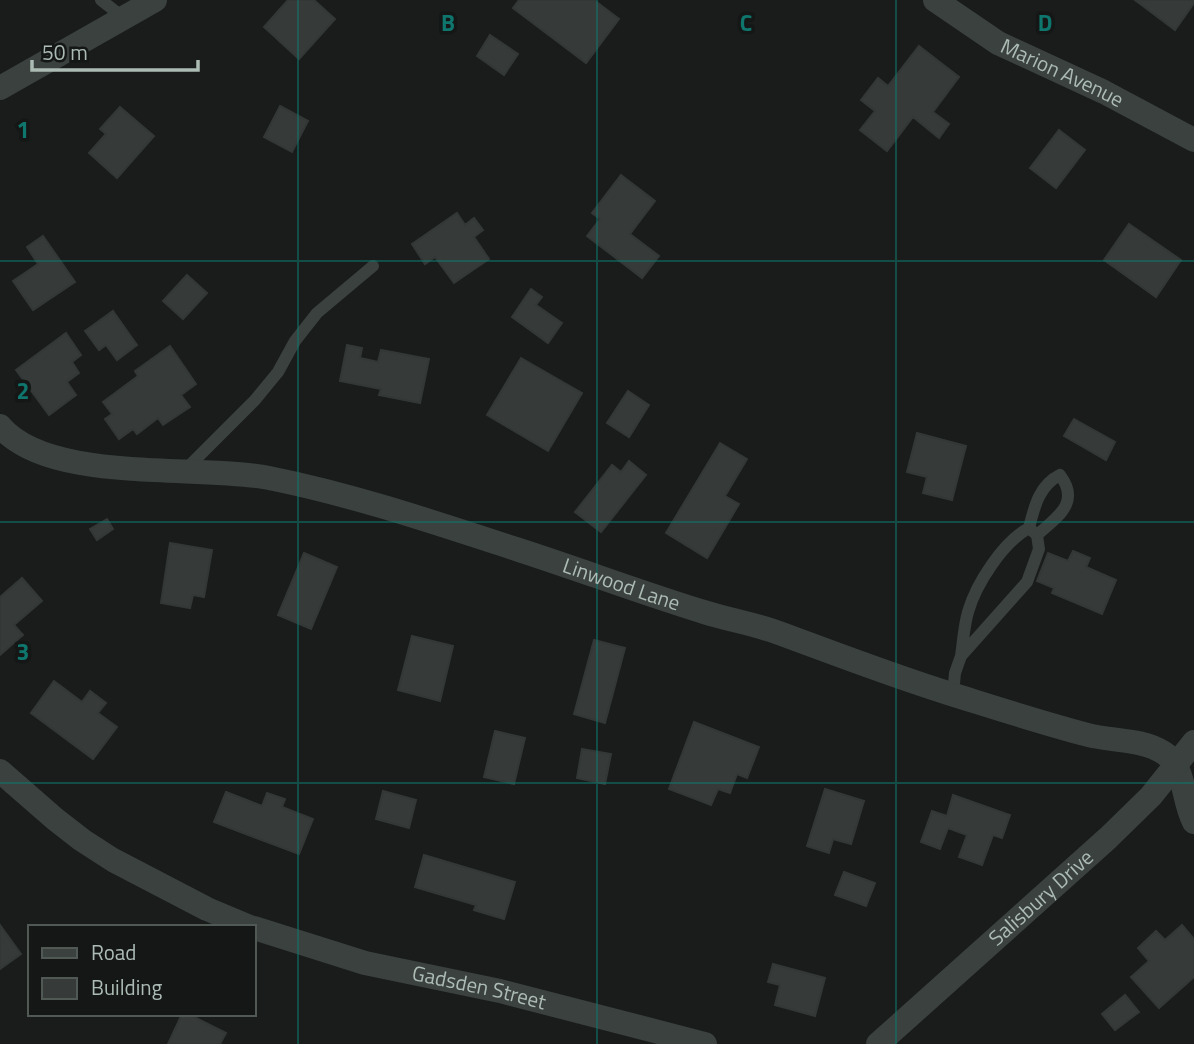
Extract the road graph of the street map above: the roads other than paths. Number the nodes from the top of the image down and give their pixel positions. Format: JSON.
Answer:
{"nodes":[{"id":1,"x":101,"y":0,"type":"edge"},
{"id":2,"x":155,"y":0,"type":"edge"},
{"id":3,"x":935,"y":0,"type":"edge"},
{"id":4,"x":124,"y":19,"type":"junction"},
{"id":5,"x":0,"y":88,"type":"edge"},
{"id":6,"x":1194,"y":140,"type":"edge"},
{"id":7,"x":373,"y":266,"type":"dead end"},
{"id":8,"x":0,"y":426,"type":"edge"},
{"id":9,"x":184,"y":471,"type":"junction"},
{"id":10,"x":961,"y":656,"type":"junction"},
{"id":11,"x":953,"y":694,"type":"junction"},
{"id":12,"x":1194,"y":742,"type":"edge"},
{"id":13,"x":1177,"y":765,"type":"junction"},
{"id":14,"x":0,"y":771,"type":"edge"},
{"id":15,"x":1194,"y":822,"type":"edge"},
{"id":16,"x":247,"y":925,"type":"edge"},
{"id":17,"x":256,"y":928,"type":"edge"},
{"id":18,"x":705,"y":1044,"type":"edge"},
{"id":19,"x":878,"y":1044,"type":"edge"}],
"edges":[{"from":1,"to":4,"type":"lane"},
{"from":2,"to":4,"type":"street"},
{"from":3,"to":6,"type":"street","name":"Marion Avenue"},
{"from":4,"to":5,"type":"street"},
{"from":7,"to":9,"type":"lane"},
{"from":8,"to":9,"type":"street","name":"Linwood Lane"},
{"from":9,"to":11,"type":"street","name":"Linwood Lane"},
{"from":10,"to":10,"type":"lane"},
{"from":10,"to":11,"type":"lane"},
{"from":11,"to":13,"type":"street","name":"Linwood Lane"},
{"from":12,"to":13,"type":"street","name":"Salisbury Drive"},
{"from":13,"to":15,"type":"street"},
{"from":13,"to":19,"type":"street","name":"Salisbury Drive"},
{"from":14,"to":16,"type":"street","name":"Gadsden Street"},
{"from":17,"to":18,"type":"street","name":"Gadsden Street"}]}
